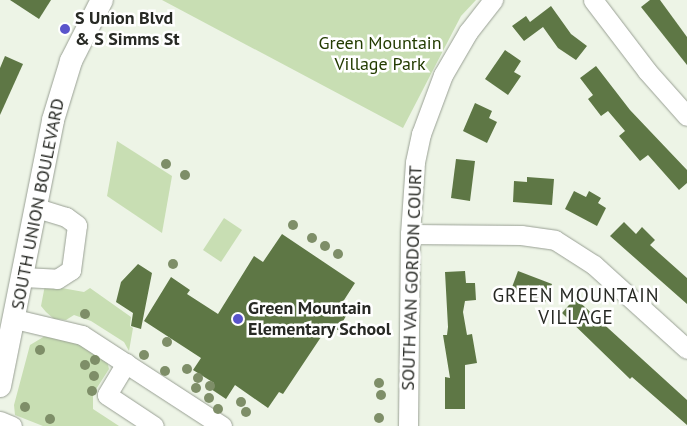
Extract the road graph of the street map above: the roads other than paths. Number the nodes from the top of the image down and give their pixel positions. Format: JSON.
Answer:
{"nodes":[{"id":1,"x":102,"y":0,"type":"edge"},
{"id":2,"x":493,"y":0,"type":"edge"},
{"id":3,"x":593,"y":0,"type":"edge"},
{"id":4,"x":687,"y":116,"type":"edge"},
{"id":5,"x":36,"y":208,"type":"junction"},
{"id":6,"x":410,"y":234,"type":"junction"},
{"id":7,"x":23,"y":277,"type":"junction"},
{"id":8,"x":16,"y":319,"type":"junction"},
{"id":9,"x":687,"y":349,"type":"edge"},
{"id":10,"x":126,"y":363,"type":"junction"},
{"id":11,"x":0,"y":386,"type":"edge"},
{"id":12,"x":0,"y":422,"type":"edge"},
{"id":13,"x":12,"y":426,"type":"edge"},
{"id":14,"x":154,"y":426,"type":"edge"},
{"id":15,"x":222,"y":426,"type":"edge"},
{"id":16,"x":408,"y":426,"type":"edge"}],
"edges":[{"from":1,"to":5,"type":"main road","name":"SOUTH UNION BOULEVARD"},
{"from":2,"to":6,"type":"street","name":"SOUTH VAN GORDON COURT"},
{"from":3,"to":4,"type":"street"},
{"from":5,"to":7,"type":"main road","name":"SOUTH UNION BOULEVARD"},
{"from":5,"to":7,"type":"street"},
{"from":6,"to":9,"type":"street"},
{"from":6,"to":16,"type":"street","name":"SOUTH VAN GORDON COURT"},
{"from":7,"to":8,"type":"main road","name":"SOUTH UNION BOULEVARD"},
{"from":8,"to":10,"type":"street"},
{"from":8,"to":11,"type":"main road","name":"SOUTH UNION BOULEVARD"},
{"from":10,"to":14,"type":"street"},
{"from":10,"to":15,"type":"street"},
{"from":12,"to":13,"type":"street"}]}
